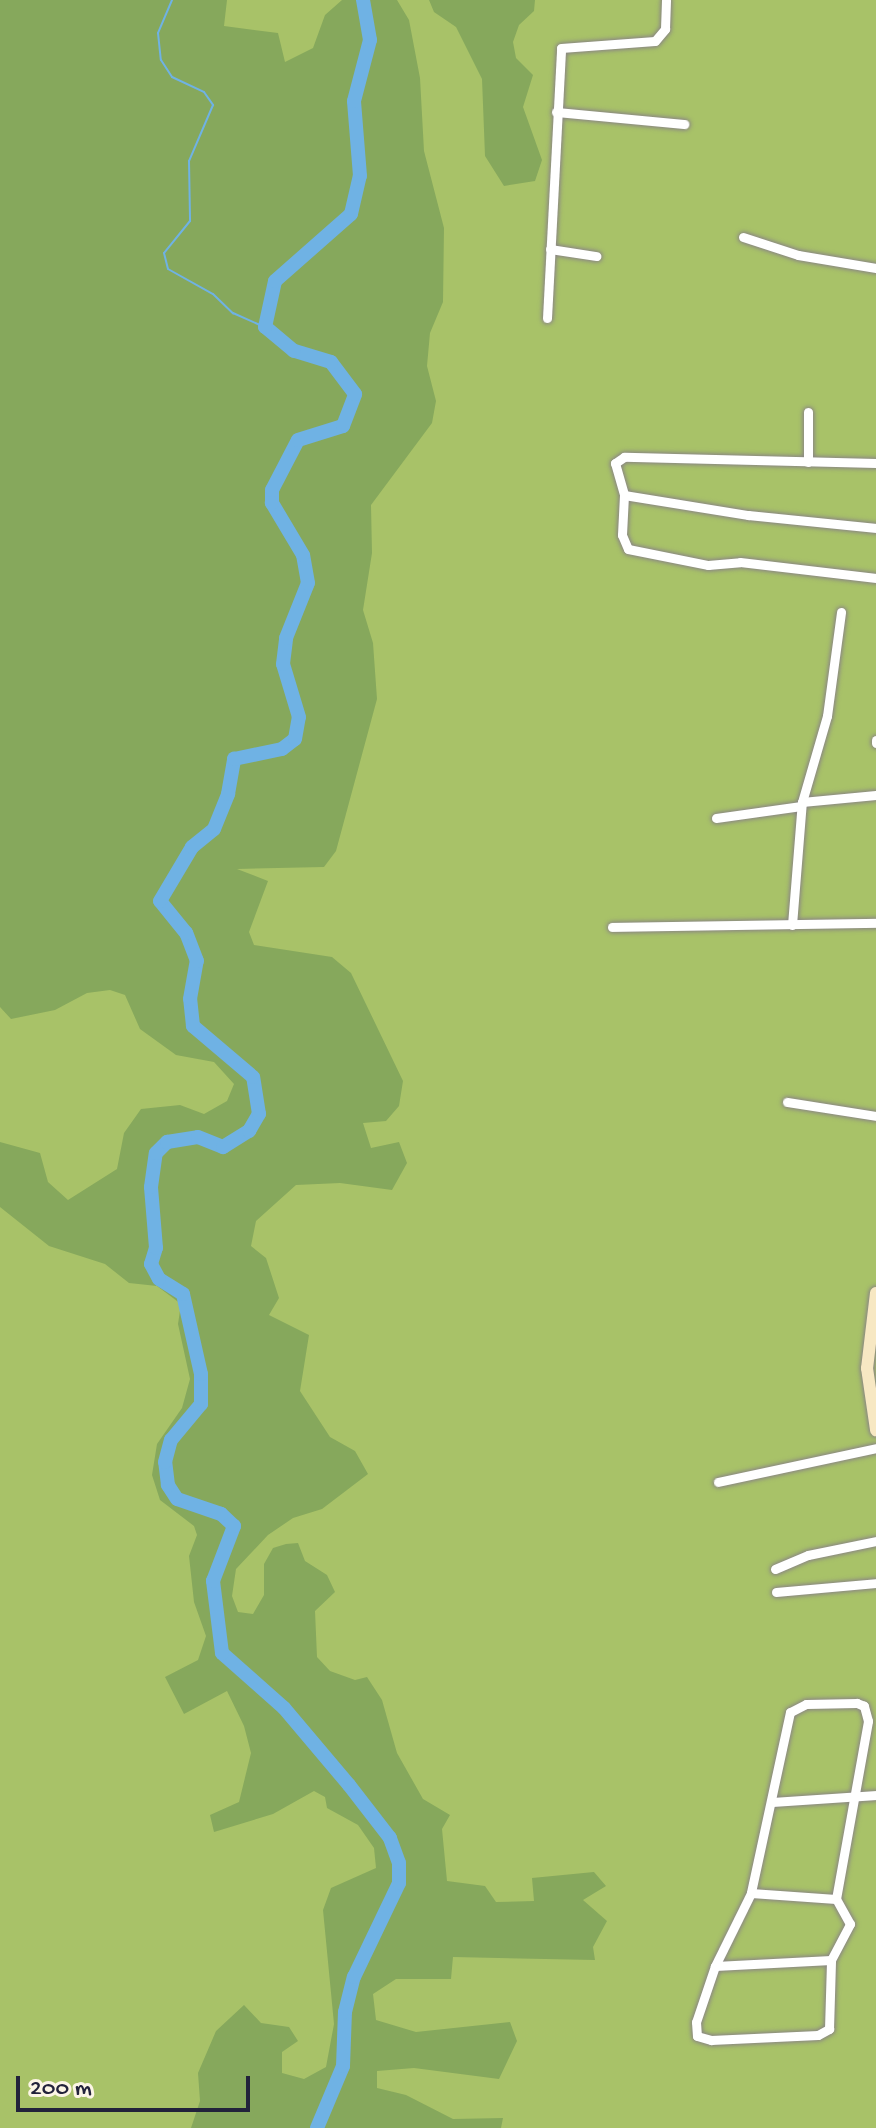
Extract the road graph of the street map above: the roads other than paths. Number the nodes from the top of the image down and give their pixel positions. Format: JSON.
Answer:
{"nodes":[{"id":1,"x":666,"y":0,"type":"edge"},
{"id":2,"x":556,"y":112,"type":"junction"},
{"id":3,"x":684,"y":124,"type":"dead end"},
{"id":4,"x":743,"y":237,"type":"dead end"},
{"id":5,"x":550,"y":249,"type":"junction"},
{"id":6,"x":596,"y":256,"type":"dead end"},
{"id":7,"x":876,"y":268,"type":"edge"},
{"id":8,"x":547,"y":318,"type":"dead end"},
{"id":9,"x":808,"y":412,"type":"dead end"},
{"id":10,"x":808,"y":462,"type":"junction"},
{"id":11,"x":876,"y":463,"type":"edge"},
{"id":12,"x":624,"y":495,"type":"junction"},
{"id":13,"x":876,"y":528,"type":"edge"},
{"id":14,"x":876,"y":578,"type":"edge"},
{"id":15,"x":841,"y":612,"type":"dead end"},
{"id":16,"x":876,"y":795,"type":"edge"},
{"id":17,"x":802,"y":804,"type":"junction"},
{"id":18,"x":716,"y":818,"type":"dead end"},
{"id":19,"x":876,"y":923,"type":"edge"},
{"id":20,"x":792,"y":925,"type":"junction"},
{"id":21,"x":612,"y":927,"type":"dead end"},
{"id":22,"x":787,"y":1102,"type":"dead end"},
{"id":23,"x":876,"y":1116,"type":"edge"},
{"id":24,"x":876,"y":1293,"type":"edge"},
{"id":25,"x":876,"y":1430,"type":"edge"},
{"id":26,"x":876,"y":1448,"type":"edge"},
{"id":27,"x":718,"y":1482,"type":"dead end"},
{"id":28,"x":876,"y":1541,"type":"edge"},
{"id":29,"x":775,"y":1569,"type":"dead end"},
{"id":30,"x":876,"y":1583,"type":"edge"},
{"id":31,"x":776,"y":1592,"type":"dead end"},
{"id":32,"x":876,"y":1795,"type":"edge"},
{"id":33,"x":853,"y":1796,"type":"junction"},
{"id":34,"x":773,"y":1802,"type":"junction"},
{"id":35,"x":751,"y":1893,"type":"junction"},
{"id":36,"x":836,"y":1899,"type":"junction"},
{"id":37,"x":831,"y":1960,"type":"junction"},
{"id":38,"x":715,"y":1966,"type":"junction"}],
"edges":[{"from":1,"to":2,"type":"street"},
{"from":2,"to":3,"type":"street"},
{"from":2,"to":5,"type":"street"},
{"from":4,"to":7,"type":"street"},
{"from":5,"to":6,"type":"street"},
{"from":5,"to":8,"type":"street"},
{"from":9,"to":10,"type":"street"},
{"from":10,"to":11,"type":"street"},
{"from":10,"to":12,"type":"street"},
{"from":12,"to":13,"type":"street"},
{"from":12,"to":14,"type":"street"},
{"from":15,"to":17,"type":"street"},
{"from":16,"to":17,"type":"street"},
{"from":17,"to":18,"type":"street"},
{"from":17,"to":20,"type":"street"},
{"from":19,"to":20,"type":"street"},
{"from":20,"to":21,"type":"street"},
{"from":22,"to":23,"type":"street"},
{"from":24,"to":25,"type":"main road"},
{"from":26,"to":27,"type":"street"},
{"from":28,"to":29,"type":"street"},
{"from":30,"to":31,"type":"street"},
{"from":32,"to":33,"type":"street"},
{"from":33,"to":34,"type":"street"},
{"from":33,"to":34,"type":"street"},
{"from":33,"to":36,"type":"street"},
{"from":34,"to":35,"type":"street"},
{"from":35,"to":36,"type":"street"},
{"from":35,"to":38,"type":"street"},
{"from":36,"to":37,"type":"street"},
{"from":37,"to":38,"type":"street"},
{"from":37,"to":38,"type":"street"}]}
